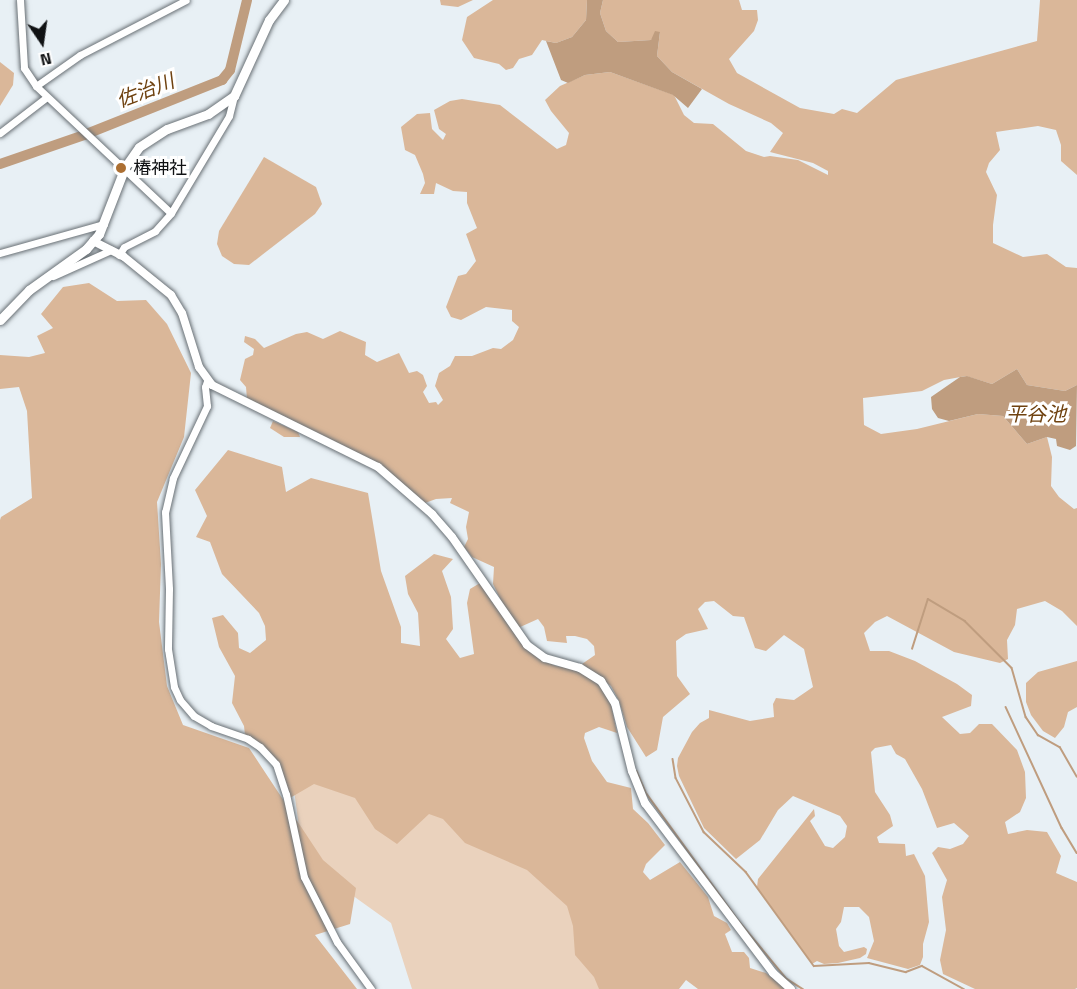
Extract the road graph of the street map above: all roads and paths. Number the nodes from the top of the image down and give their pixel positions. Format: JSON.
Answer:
{"nodes":[{"id":1,"x":20,"y":0,"type":"edge"},
{"id":2,"x":186,"y":0,"type":"edge"},
{"id":3,"x":284,"y":0,"type":"edge"},
{"id":4,"x":36,"y":86,"type":"junction"},
{"id":5,"x":234,"y":96,"type":"junction"},
{"id":6,"x":47,"y":97,"type":"junction"},
{"id":7,"x":0,"y":133,"type":"edge"},
{"id":8,"x":125,"y":167,"type":"junction"},
{"id":9,"x":171,"y":213,"type":"junction"},
{"id":10,"x":104,"y":224,"type":"junction"},
{"id":11,"x":93,"y":241,"type":"junction"},
{"id":12,"x":0,"y":253,"type":"edge"},
{"id":13,"x":115,"y":253,"type":"junction"},
{"id":14,"x":45,"y":276,"type":"junction"},
{"id":15,"x":0,"y":320,"type":"edge"},
{"id":16,"x":207,"y":381,"type":"junction"},
{"id":17,"x":371,"y":989,"type":"edge"},
{"id":18,"x":791,"y":989,"type":"edge"}],
"edges":[{"from":1,"to":4,"type":"street"},
{"from":2,"to":4,"type":"street"},
{"from":3,"to":5,"type":"main road"},
{"from":4,"to":6,"type":"street"},
{"from":5,"to":8,"type":"main road"},
{"from":5,"to":9,"type":"street"},
{"from":6,"to":7,"type":"street"},
{"from":6,"to":8,"type":"street"},
{"from":8,"to":9,"type":"street"},
{"from":8,"to":10,"type":"main road"},
{"from":9,"to":13,"type":"street"},
{"from":10,"to":11,"type":"main road"},
{"from":10,"to":12,"type":"street"},
{"from":11,"to":13,"type":"street"},
{"from":11,"to":14,"type":"main road"},
{"from":13,"to":14,"type":"street"},
{"from":13,"to":16,"type":"street"},
{"from":14,"to":15,"type":"main road"},
{"from":16,"to":17,"type":"street"},
{"from":16,"to":18,"type":"street"}]}
